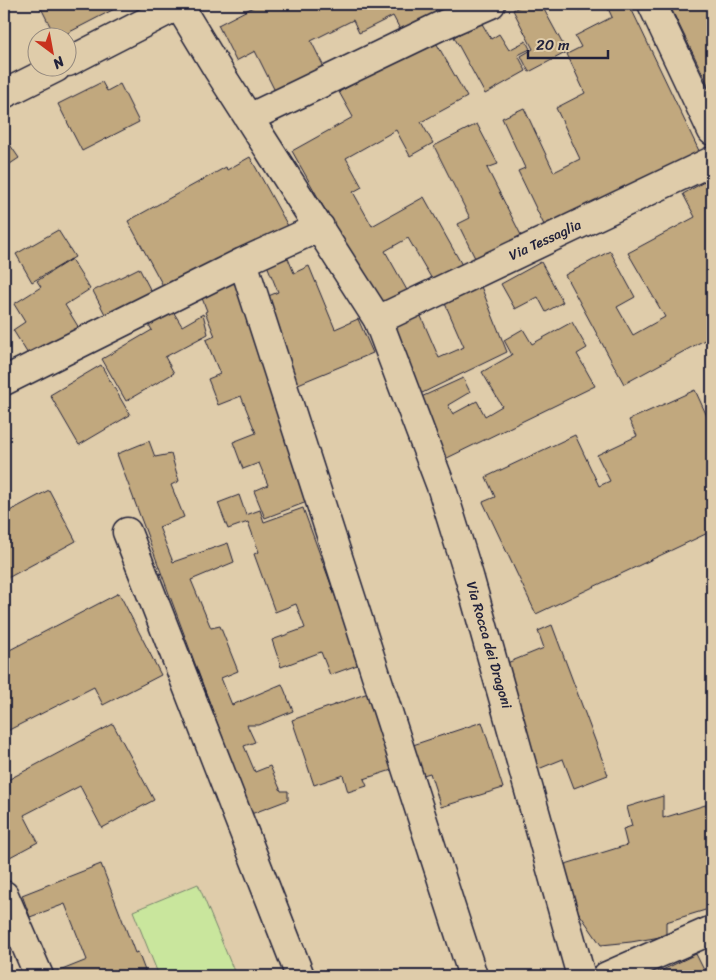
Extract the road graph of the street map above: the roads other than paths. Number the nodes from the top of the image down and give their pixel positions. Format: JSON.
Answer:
{"nodes":[{"id":1,"x":179,"y":4,"type":"edge"},
{"id":2,"x":490,"y":4,"type":"edge"},
{"id":3,"x":652,"y":4,"type":"edge"},
{"id":4,"x":78,"y":57,"type":"edge"},
{"id":5,"x":36,"y":78,"type":"edge"},
{"id":6,"x":4,"y":94,"type":"edge"},
{"id":7,"x":249,"y":118,"type":"junction"},
{"id":8,"x":712,"y":131,"type":"edge"},
{"id":9,"x":712,"y":161,"type":"edge"},
{"id":10,"x":320,"y":227,"type":"junction"},
{"id":11,"x":244,"y":262,"type":"junction"},
{"id":12,"x":378,"y":320,"type":"junction"},
{"id":13,"x":4,"y":381,"type":"edge"},
{"id":14,"x":127,"y":532,"type":"dead end"},
{"id":15,"x":4,"y":895,"type":"edge"},
{"id":16,"x":710,"y":937,"type":"edge"},
{"id":17,"x":39,"y":976,"type":"edge"},
{"id":18,"x":300,"y":976,"type":"edge"},
{"id":19,"x":473,"y":976,"type":"edge"},
{"id":20,"x":581,"y":976,"type":"edge"},
{"id":21,"x":607,"y":976,"type":"edge"}],
"edges":[{"from":1,"to":4,"type":"street"},
{"from":1,"to":7,"type":"street","name":"Via Rocca dei Dragoni"},
{"from":2,"to":7,"type":"street"},
{"from":3,"to":8,"type":"street"},
{"from":5,"to":6,"type":"street"},
{"from":7,"to":10,"type":"street","name":"Via Rocca dei Dragoni"},
{"from":9,"to":12,"type":"street","name":"Via Tessaglia"},
{"from":10,"to":11,"type":"street"},
{"from":10,"to":12,"type":"street","name":"Via Rocca dei Dragoni"},
{"from":11,"to":13,"type":"street"},
{"from":11,"to":19,"type":"street"},
{"from":12,"to":20,"type":"street","name":"Via Rocca dei Dragoni"},
{"from":14,"to":18,"type":"street"},
{"from":15,"to":17,"type":"street"},
{"from":16,"to":21,"type":"street"}]}
